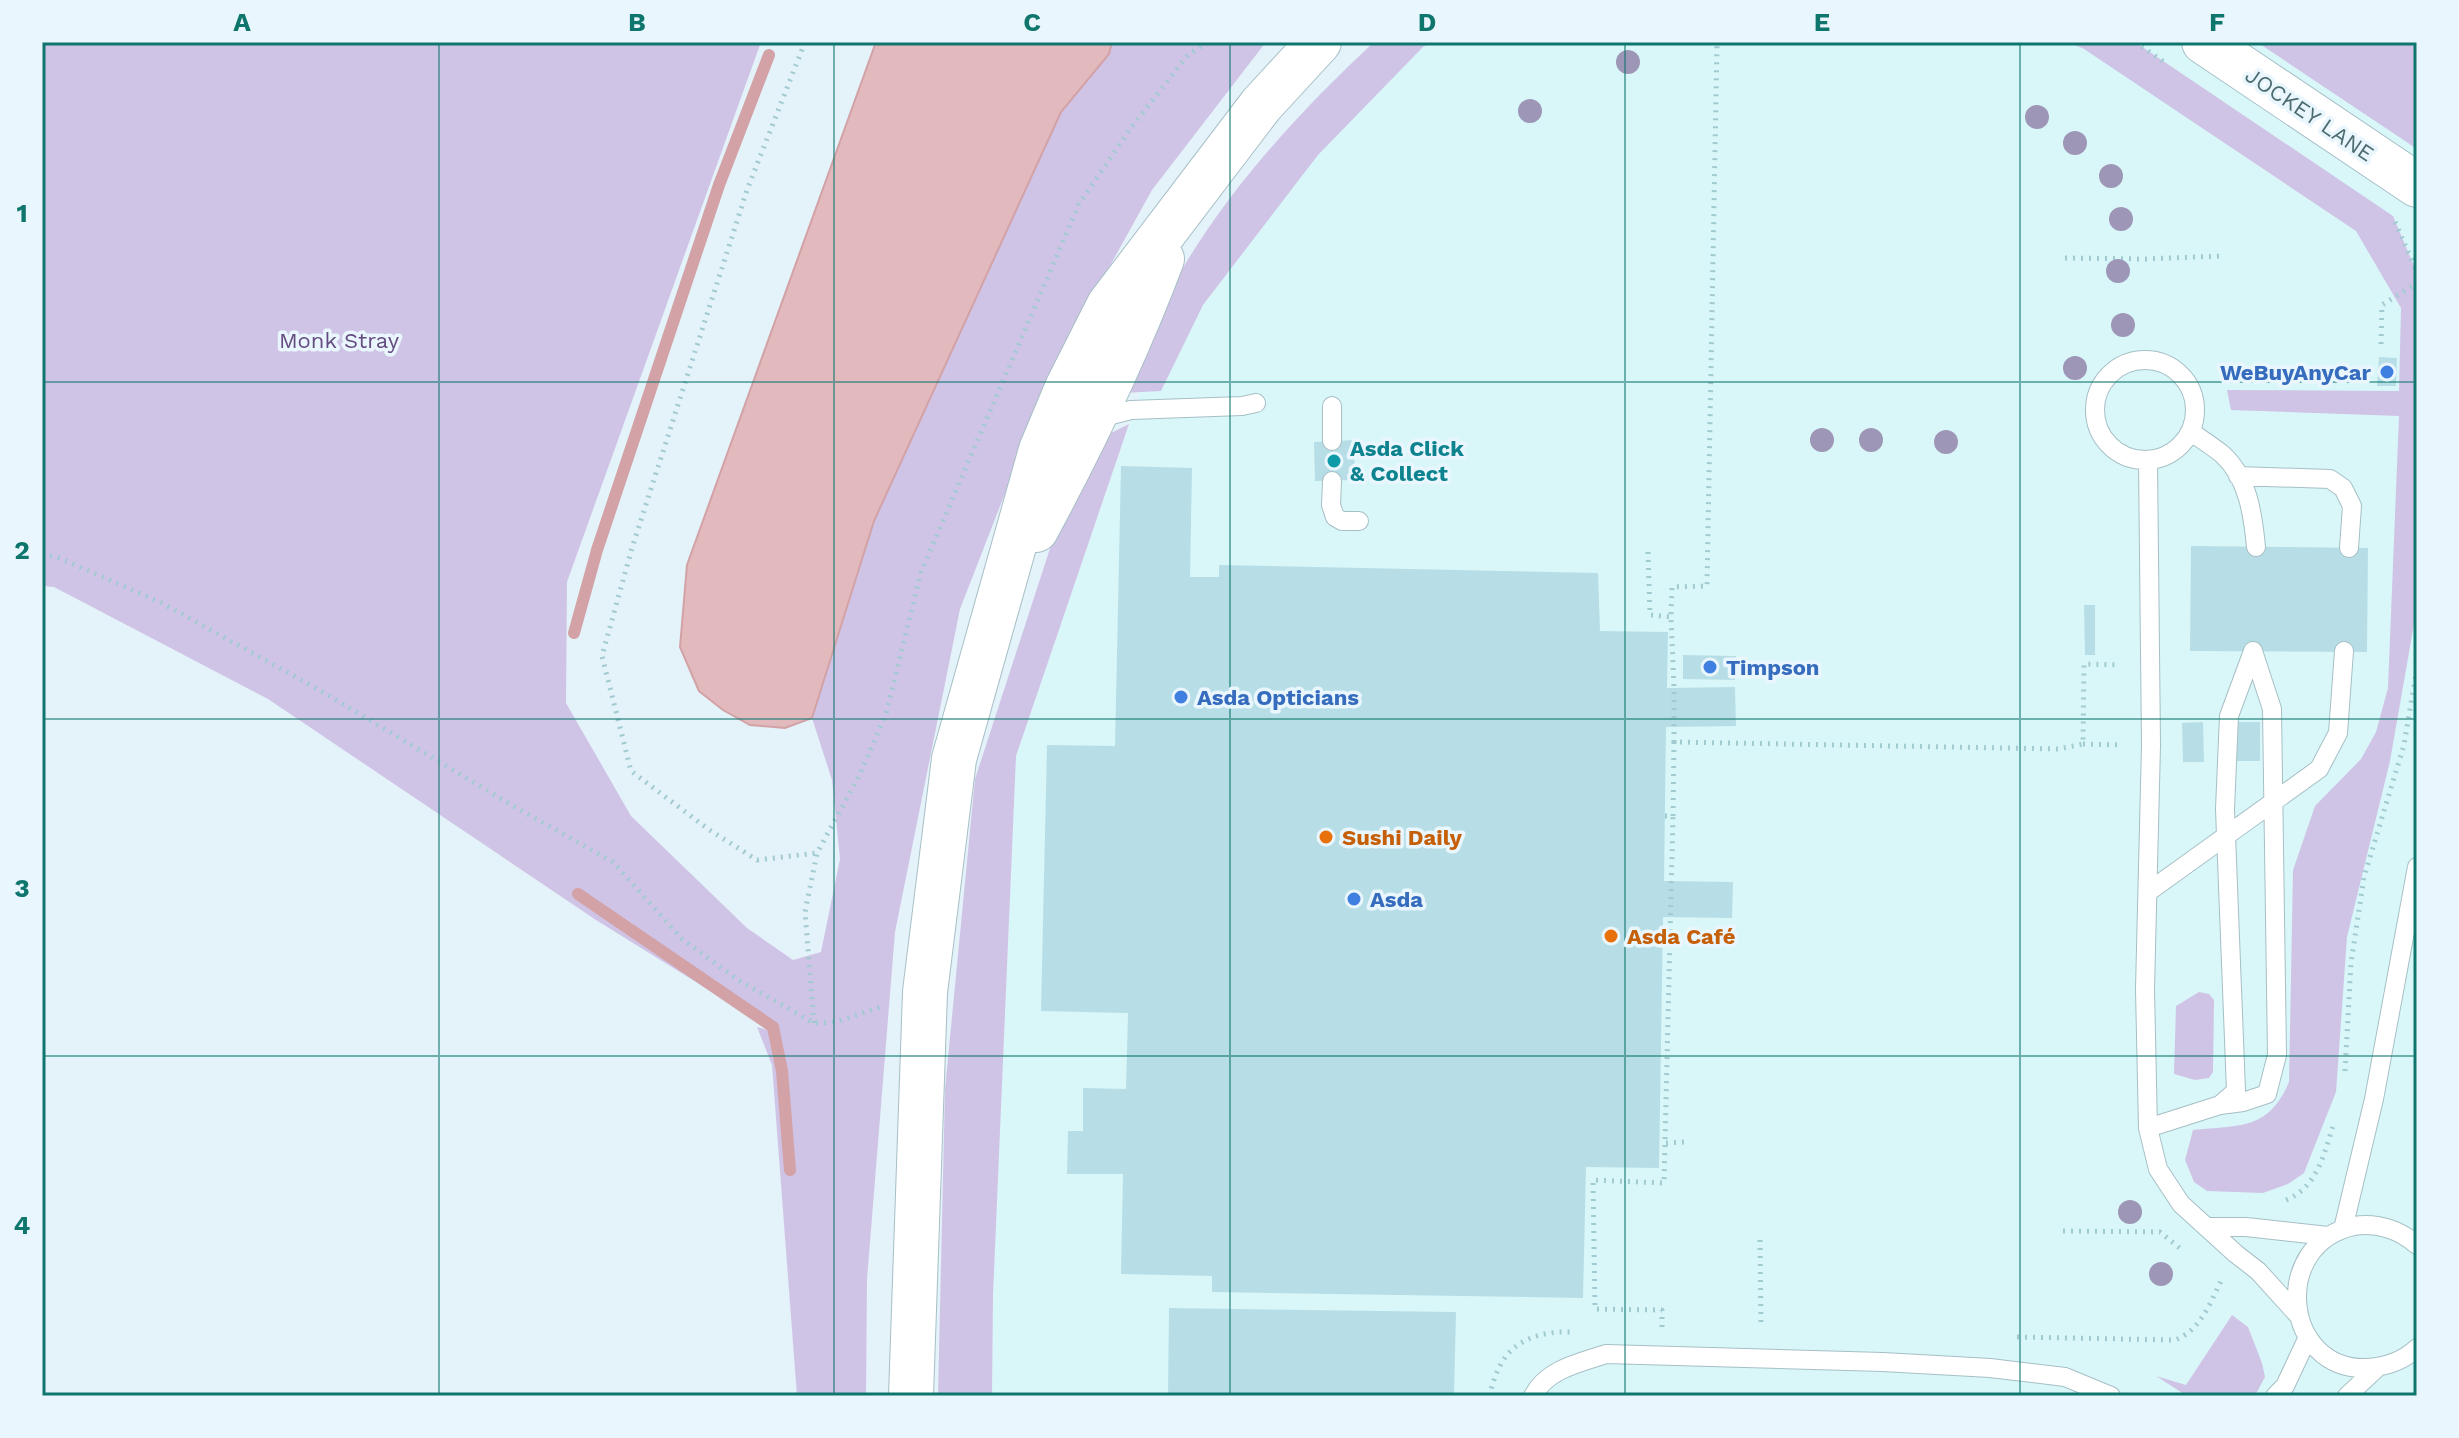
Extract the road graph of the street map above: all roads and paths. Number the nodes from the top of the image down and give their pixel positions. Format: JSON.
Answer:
{"nodes":[{"id":1,"x":805,"y":42,"type":"edge"},
{"id":2,"x":1207,"y":42,"type":"edge"},
{"id":3,"x":1319,"y":42,"type":"edge"},
{"id":4,"x":1717,"y":42,"type":"edge"},
{"id":5,"x":2204,"y":42,"type":"edge"},
{"id":6,"x":2417,"y":185,"type":"edge"},
{"id":7,"x":1179,"y":215,"type":"junction"},
{"id":8,"x":2221,"y":256,"type":"dead end"},
{"id":9,"x":2065,"y":258,"type":"dead end"},
{"id":10,"x":2417,"y":283,"type":"edge"},
{"id":11,"x":2381,"y":344,"type":"dead end"},
{"id":12,"x":1249,"y":405,"type":"dead end"},
{"id":13,"x":1332,"y":406,"type":"dead end"},
{"id":14,"x":1090,"y":420,"type":"junction"},
{"id":15,"x":2191,"y":432,"type":"junction"},
{"id":16,"x":1332,"y":441,"type":"dead end"},
{"id":17,"x":2148,"y":461,"type":"junction"},
{"id":18,"x":2238,"y":476,"type":"junction"},
{"id":19,"x":1332,"y":481,"type":"dead end"},
{"id":20,"x":1359,"y":521,"type":"dead end"},
{"id":21,"x":2256,"y":547,"type":"dead end"},
{"id":22,"x":2349,"y":548,"type":"dead end"},
{"id":23,"x":1648,"y":552,"type":"dead end"},
{"id":24,"x":42,"y":555,"type":"edge"},
{"id":25,"x":995,"y":606,"type":"junction"},
{"id":26,"x":1671,"y":617,"type":"junction"},
{"id":27,"x":2344,"y":651,"type":"dead end"},
{"id":28,"x":2149,"y":666,"type":"junction"},
{"id":29,"x":2417,"y":668,"type":"edge"},
{"id":30,"x":1674,"y":742,"type":"junction"},
{"id":31,"x":2083,"y":744,"type":"junction"},
{"id":32,"x":2108,"y":745,"type":"dead end"},
{"id":33,"x":2273,"y":803,"type":"junction"},
{"id":34,"x":1665,"y":816,"type":"dead end"},
{"id":35,"x":1673,"y":816,"type":"junction"},
{"id":36,"x":2226,"y":837,"type":"junction"},
{"id":37,"x":817,"y":853,"type":"junction"},
{"id":38,"x":2417,"y":867,"type":"edge"},
{"id":39,"x":2148,"y":892,"type":"junction"},
{"id":40,"x":925,"y":992,"type":"junction"},
{"id":41,"x":814,"y":1023,"type":"junction"},
{"id":42,"x":2345,"y":1078,"type":"dead end"},
{"id":43,"x":2220,"y":1105,"type":"junction"},
{"id":44,"x":2335,"y":1118,"type":"dead end"},
{"id":45,"x":2148,"y":1128,"type":"junction"},
{"id":46,"x":1686,"y":1142,"type":"dead end"},
{"id":47,"x":1666,"y":1143,"type":"junction"},
{"id":48,"x":2209,"y":1227,"type":"junction"},
{"id":49,"x":2246,"y":1227,"type":"junction"},
{"id":50,"x":2063,"y":1231,"type":"dead end"},
{"id":51,"x":2335,"y":1232,"type":"junction"},
{"id":52,"x":1760,"y":1240,"type":"dead end"},
{"id":53,"x":2417,"y":1245,"type":"edge"},
{"id":54,"x":2186,"y":1252,"type":"dead end"},
{"id":55,"x":2214,"y":1270,"type":"dead end"},
{"id":56,"x":2224,"y":1276,"type":"dead end"},
{"id":57,"x":2298,"y":1315,"type":"junction"},
{"id":58,"x":1561,"y":1332,"type":"dead end"},
{"id":59,"x":1662,"y":1332,"type":"dead end"},
{"id":60,"x":1761,"y":1333,"type":"dead end"},
{"id":61,"x":2308,"y":1337,"type":"junction"},
{"id":62,"x":2417,"y":1348,"type":"edge"},
{"id":63,"x":2378,"y":1367,"type":"junction"},
{"id":64,"x":911,"y":1396,"type":"edge"},
{"id":65,"x":1489,"y":1396,"type":"edge"},
{"id":66,"x":1533,"y":1396,"type":"edge"},
{"id":67,"x":2111,"y":1396,"type":"edge"},
{"id":68,"x":2275,"y":1396,"type":"edge"},
{"id":69,"x":2347,"y":1396,"type":"edge"}],
"edges":[{"from":1,"to":37,"type":"path"},
{"from":2,"to":37,"type":"path"},
{"from":3,"to":7,"type":"street"},
{"from":4,"to":26,"type":"path"},
{"from":5,"to":6,"type":"street","name":"JOCKEY LANE"},
{"from":7,"to":14,"type":"street"},
{"from":7,"to":25,"type":"street"},
{"from":8,"to":9,"type":"path"},
{"from":10,"to":11,"type":"path"},
{"from":12,"to":14,"type":"lane"},
{"from":13,"to":16,"type":"lane"},
{"from":14,"to":25,"type":"street"},
{"from":15,"to":17,"type":"lane"},
{"from":15,"to":17,"type":"lane"},
{"from":15,"to":18,"type":"lane"},
{"from":17,"to":28,"type":"lane"},
{"from":18,"to":21,"type":"lane"},
{"from":18,"to":22,"type":"lane"},
{"from":19,"to":20,"type":"lane"},
{"from":23,"to":26,"type":"path"},
{"from":24,"to":41,"type":"path"},
{"from":25,"to":40,"type":"street"},
{"from":26,"to":30,"type":"path"},
{"from":27,"to":33,"type":"lane"},
{"from":28,"to":31,"type":"path"},
{"from":28,"to":39,"type":"lane"},
{"from":29,"to":42,"type":"path"},
{"from":30,"to":31,"type":"path"},
{"from":30,"to":35,"type":"path"},
{"from":31,"to":32,"type":"path"},
{"from":33,"to":36,"type":"lane"},
{"from":33,"to":36,"type":"lane"},
{"from":33,"to":43,"type":"lane"},
{"from":34,"to":35,"type":"path"},
{"from":35,"to":47,"type":"path"},
{"from":36,"to":39,"type":"lane"},
{"from":36,"to":43,"type":"lane"},
{"from":37,"to":41,"type":"path"},
{"from":38,"to":51,"type":"lane"},
{"from":39,"to":45,"type":"lane"},
{"from":40,"to":41,"type":"path"},
{"from":40,"to":64,"type":"street"},
{"from":43,"to":45,"type":"lane"},
{"from":44,"to":49,"type":"path"},
{"from":45,"to":48,"type":"lane"},
{"from":46,"to":47,"type":"path"},
{"from":47,"to":59,"type":"path"},
{"from":48,"to":49,"type":"lane"},
{"from":48,"to":57,"type":"lane"},
{"from":49,"to":51,"type":"lane"},
{"from":50,"to":54,"type":"path"},
{"from":51,"to":53,"type":"lane"},
{"from":51,"to":57,"type":"lane"},
{"from":52,"to":60,"type":"path"},
{"from":55,"to":56,"type":"path"},
{"from":57,"to":61,"type":"lane"},
{"from":58,"to":65,"type":"path"},
{"from":61,"to":63,"type":"lane"},
{"from":61,"to":68,"type":"lane"},
{"from":62,"to":63,"type":"lane"},
{"from":63,"to":69,"type":"lane"},
{"from":66,"to":67,"type":"lane"}]}
